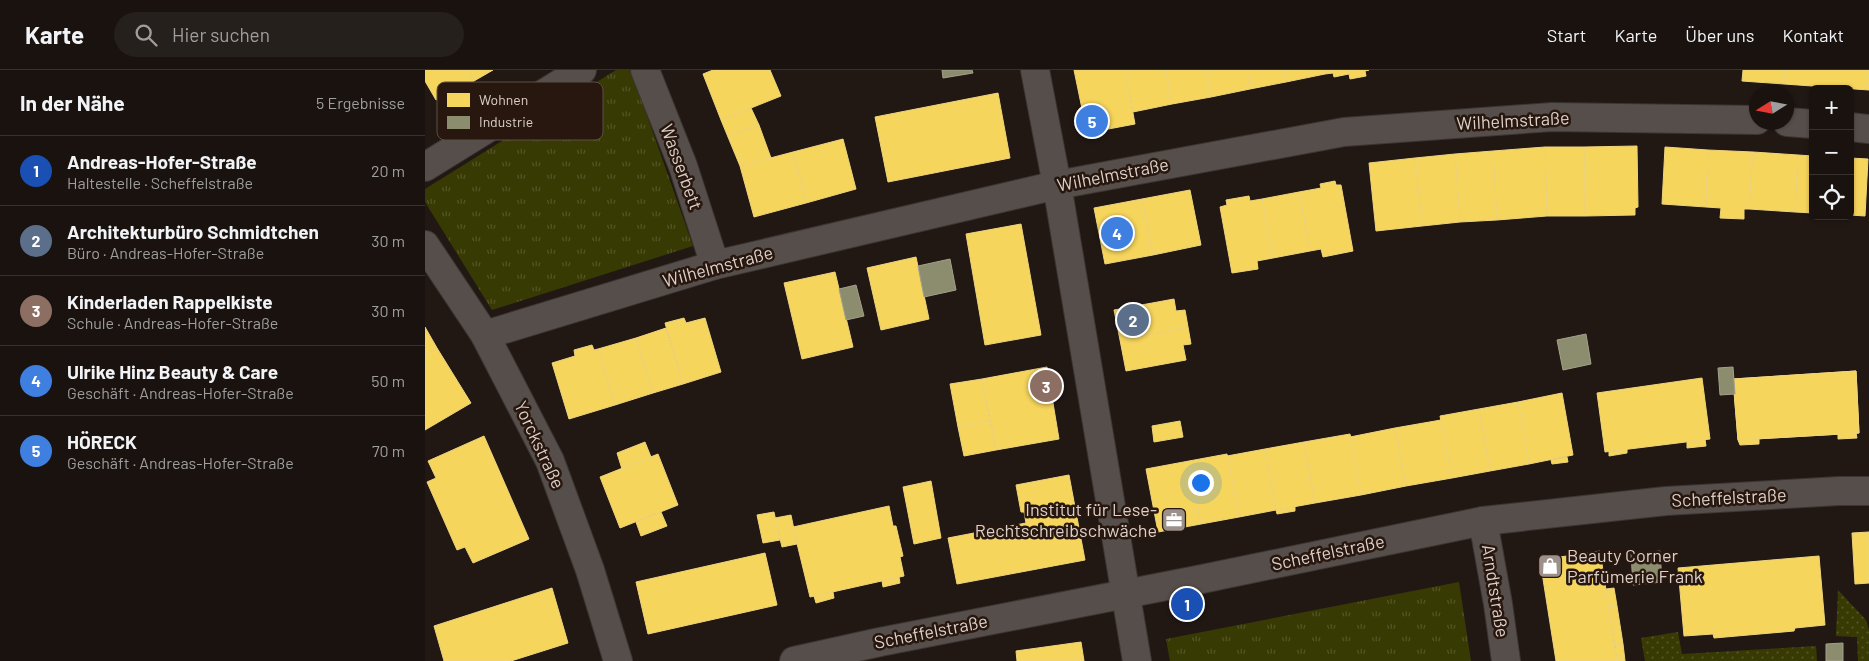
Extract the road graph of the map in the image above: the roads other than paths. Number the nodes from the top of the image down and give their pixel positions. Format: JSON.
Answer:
{"nodes":[{"id":1,"x":582,"y":70,"type":"edge"},
{"id":2,"x":645,"y":70,"type":"edge"},
{"id":3,"x":1035,"y":70,"type":"edge"},
{"id":4,"x":563,"y":82,"type":"edge"},
{"id":5,"x":1749,"y":120,"type":"edge"},
{"id":6,"x":1794,"y":123,"type":"edge"},
{"id":7,"x":1809,"y":124,"type":"edge"},
{"id":8,"x":1854,"y":128,"type":"edge"},
{"id":9,"x":1869,"y":129,"type":"edge"},
{"id":10,"x":469,"y":140,"type":"edge"},
{"id":11,"x":425,"y":167,"type":"edge"},
{"id":12,"x":1057,"y":185,"type":"junction"},
{"id":13,"x":425,"y":245,"type":"edge"},
{"id":14,"x":715,"y":265,"type":"junction"},
{"id":15,"x":485,"y":335,"type":"junction"},
{"id":16,"x":1869,"y":491,"type":"edge"},
{"id":17,"x":1483,"y":521,"type":"junction"},
{"id":18,"x":1125,"y":594,"type":"junction"},
{"id":19,"x":619,"y":661,"type":"edge"},
{"id":20,"x":794,"y":661,"type":"edge"},
{"id":21,"x":1137,"y":661,"type":"edge"},
{"id":22,"x":1506,"y":661,"type":"edge"}],
"edges":[{"from":1,"to":4,"type":"street"},
{"from":2,"to":14,"type":"street","name":"Wasserbett"},
{"from":3,"to":12,"type":"street"},
{"from":5,"to":12,"type":"street","name":"Wilhelmstraße"},
{"from":6,"to":7,"type":"street"},
{"from":8,"to":9,"type":"street"},
{"from":10,"to":11,"type":"street"},
{"from":12,"to":14,"type":"street","name":"Wilhelmstraße"},
{"from":12,"to":18,"type":"street"},
{"from":13,"to":15,"type":"street","name":"Yorckstraße"},
{"from":14,"to":15,"type":"street","name":"Wilhelmstraße"},
{"from":15,"to":19,"type":"street","name":"Yorckstraße"},
{"from":16,"to":17,"type":"street","name":"Scheffelstraße"},
{"from":17,"to":18,"type":"street","name":"Scheffelstraße"},
{"from":17,"to":22,"type":"street","name":"Arndtstraße"},
{"from":18,"to":20,"type":"street","name":"Scheffelstraße"},
{"from":18,"to":21,"type":"street"}]}
